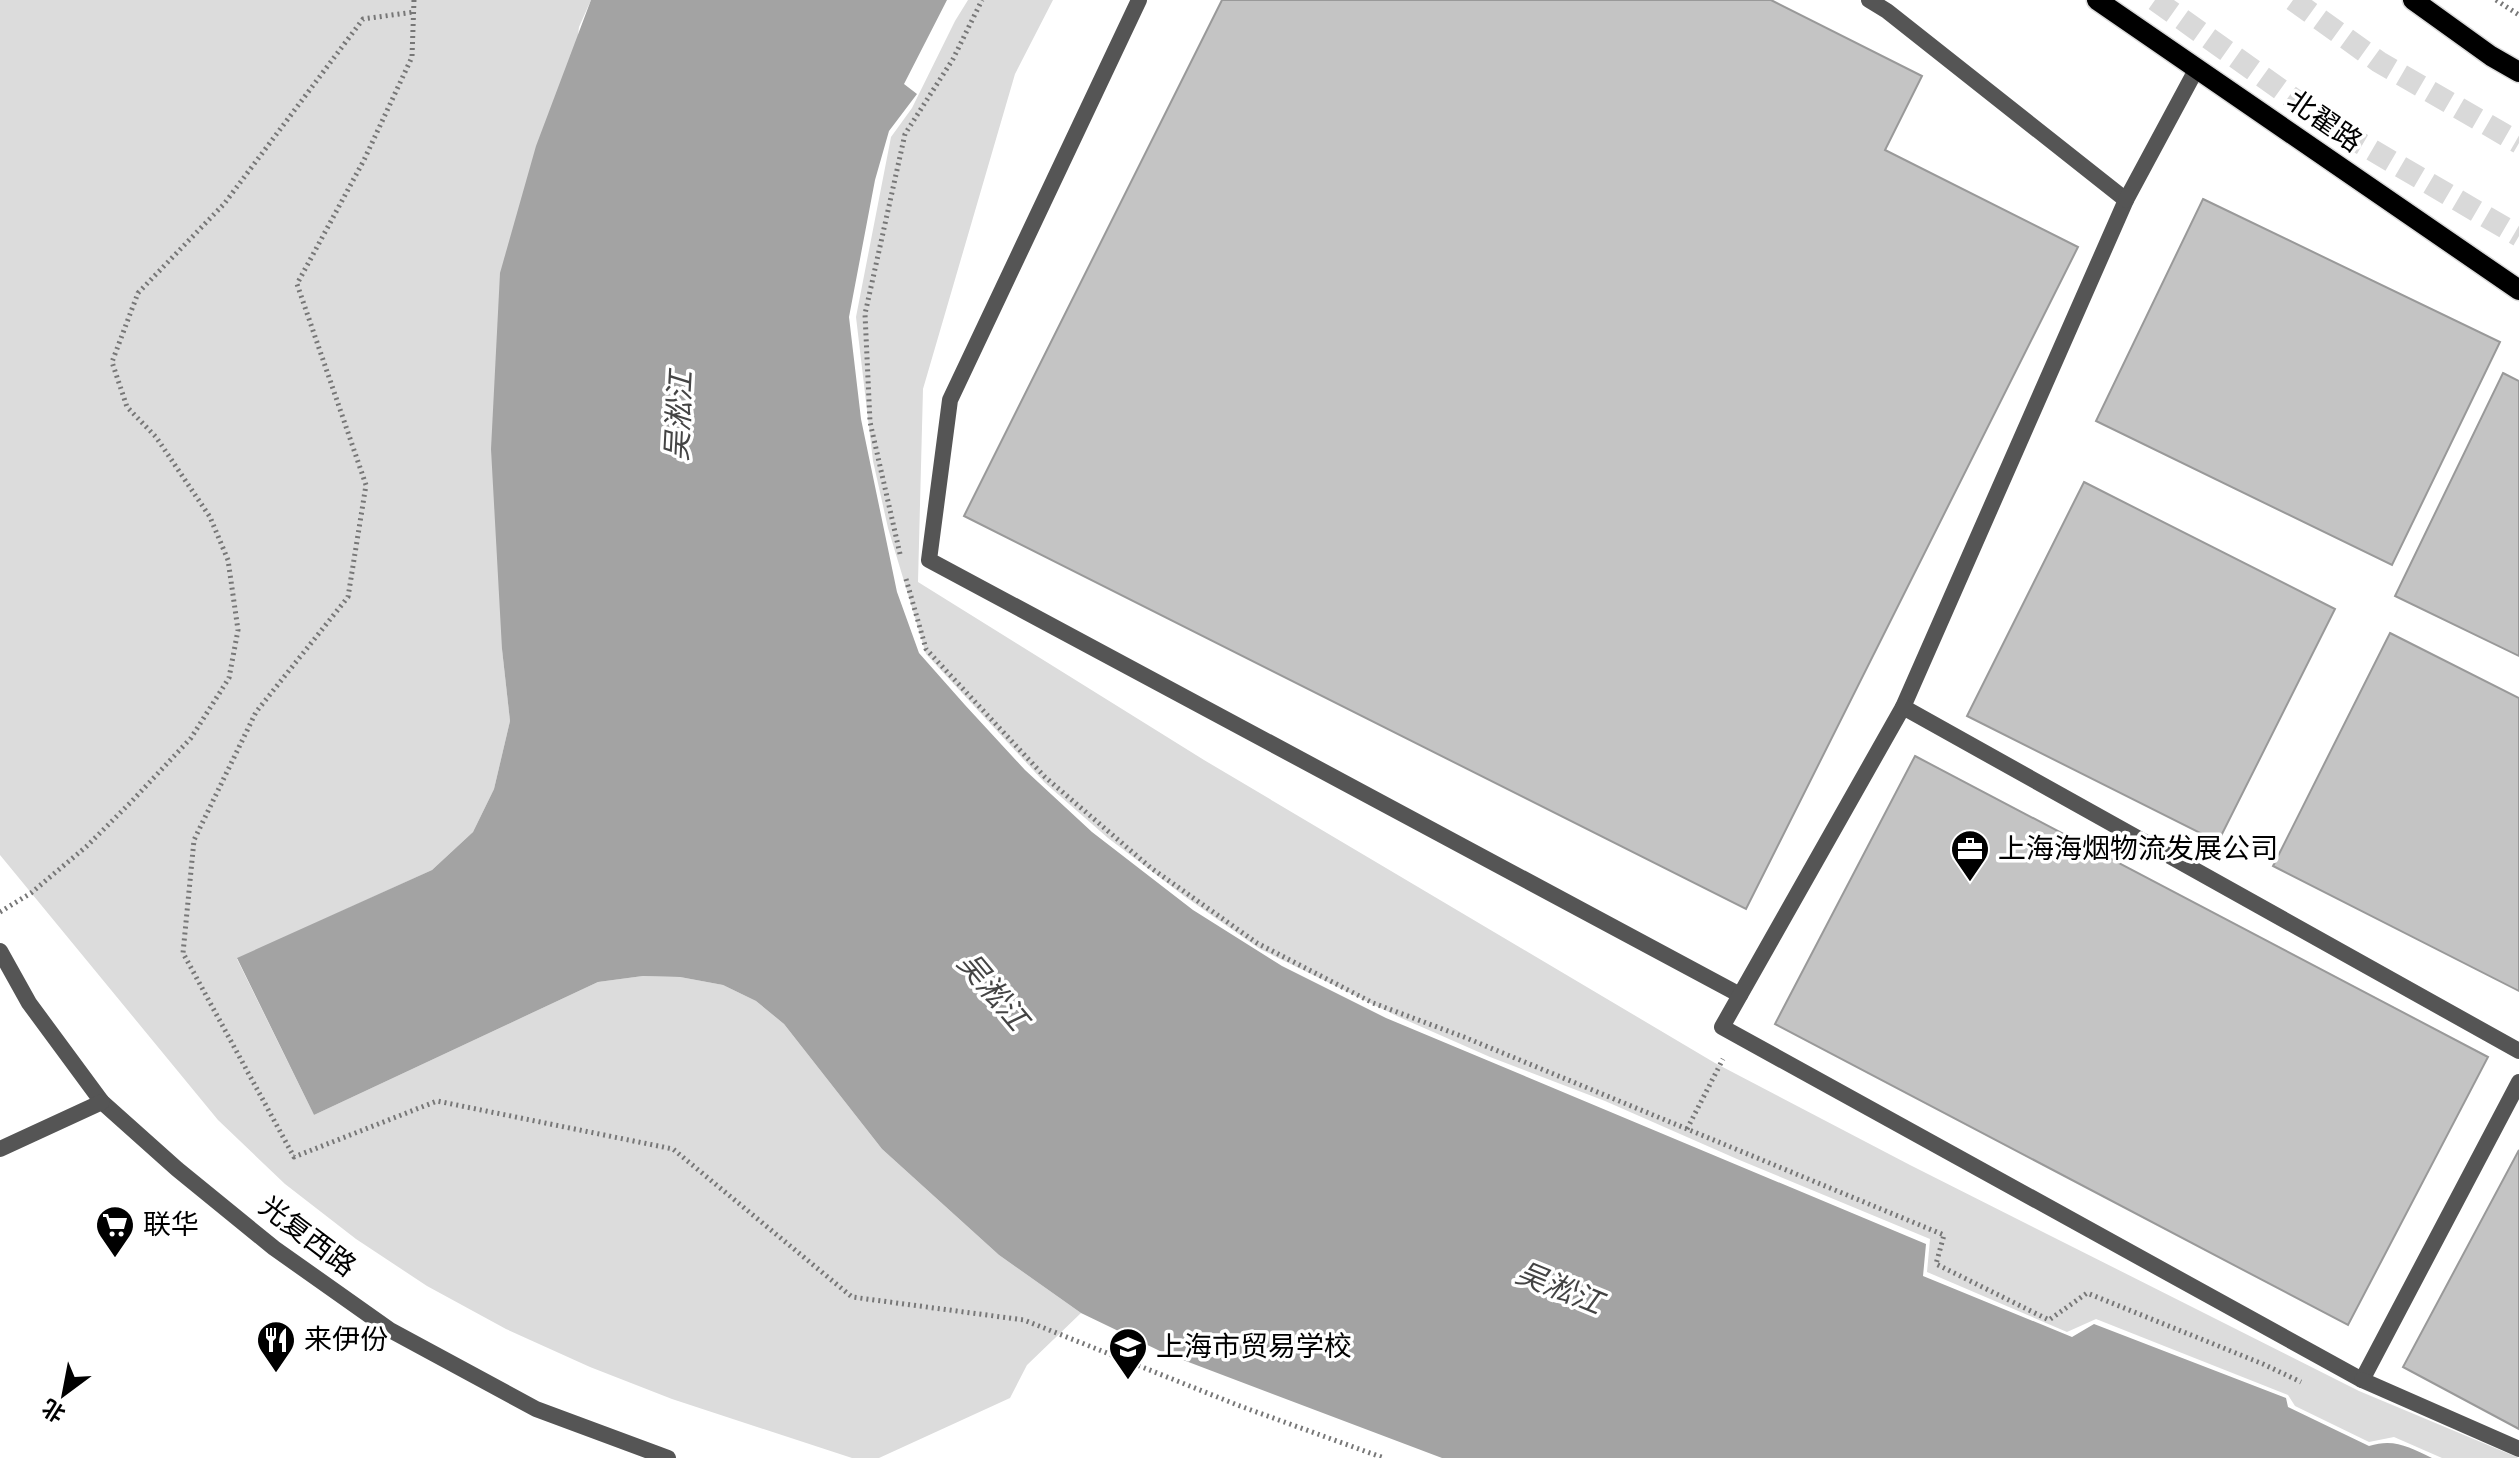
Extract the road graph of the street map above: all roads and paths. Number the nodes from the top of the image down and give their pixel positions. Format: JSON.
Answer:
{"nodes":[{"id":1,"x":414,"y":0,"type":"edge"},
{"id":2,"x":982,"y":0,"type":"edge"},
{"id":3,"x":1139,"y":0,"type":"edge"},
{"id":4,"x":1869,"y":0,"type":"edge"},
{"id":5,"x":2097,"y":0,"type":"edge"},
{"id":6,"x":2413,"y":0,"type":"edge"},
{"id":7,"x":2496,"y":0,"type":"edge"},
{"id":8,"x":414,"y":12,"type":"junction"},
{"id":9,"x":2519,"y":15,"type":"edge"},
{"id":10,"x":2197,"y":68,"type":"junction"},
{"id":11,"x":2519,"y":72,"type":"edge"},
{"id":12,"x":2126,"y":200,"type":"junction"},
{"id":13,"x":2519,"y":290,"type":"edge"},
{"id":14,"x":1903,"y":707,"type":"junction"},
{"id":15,"x":0,"y":912,"type":"edge"},
{"id":16,"x":0,"y":951,"type":"edge"},
{"id":17,"x":1740,"y":995,"type":"junction"},
{"id":18,"x":2519,"y":1051,"type":"edge"},
{"id":19,"x":1721,"y":1062,"type":"dead end"},
{"id":20,"x":2519,"y":1082,"type":"edge"},
{"id":21,"x":102,"y":1102,"type":"junction"},
{"id":22,"x":1687,"y":1129,"type":"junction"},
{"id":23,"x":0,"y":1149,"type":"edge"},
{"id":24,"x":2362,"y":1380,"type":"junction"},
{"id":25,"x":2305,"y":1384,"type":"dead end"},
{"id":26,"x":2519,"y":1449,"type":"edge"},
{"id":27,"x":668,"y":1458,"type":"edge"},
{"id":28,"x":1384,"y":1458,"type":"edge"}],
"edges":[{"from":1,"to":8,"type":"path"},
{"from":2,"to":22,"type":"path"},
{"from":3,"to":17,"type":"street"},
{"from":4,"to":12,"type":"street"},
{"from":5,"to":10,"type":"main road","name":"北翟路"},
{"from":6,"to":11,"type":"main road"},
{"from":7,"to":9,"type":"path"},
{"from":8,"to":15,"type":"path"},
{"from":8,"to":28,"type":"path"},
{"from":10,"to":12,"type":"street"},
{"from":10,"to":13,"type":"main road","name":"北翟路"},
{"from":12,"to":14,"type":"street"},
{"from":14,"to":17,"type":"street"},
{"from":14,"to":18,"type":"street"},
{"from":16,"to":21,"type":"street","name":"光复西路"},
{"from":17,"to":24,"type":"street"},
{"from":19,"to":22,"type":"path"},
{"from":20,"to":24,"type":"street"},
{"from":21,"to":23,"type":"street"},
{"from":21,"to":27,"type":"street","name":"光复西路"},
{"from":22,"to":25,"type":"path"},
{"from":24,"to":26,"type":"street"}]}
